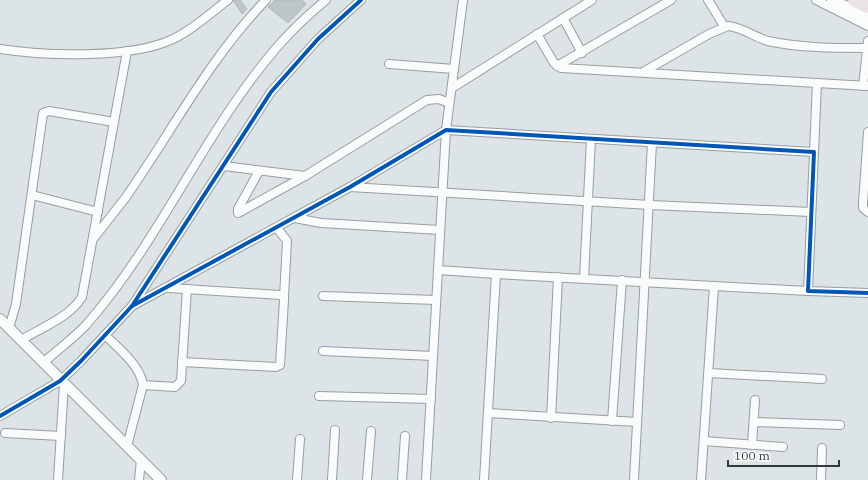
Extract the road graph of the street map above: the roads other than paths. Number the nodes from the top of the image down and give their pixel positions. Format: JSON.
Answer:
{"nodes":[{"id":1,"x":228,"y":0,"type":"edge"},
{"id":2,"x":266,"y":0,"type":"edge"},
{"id":3,"x":326,"y":0,"type":"edge"},
{"id":4,"x":361,"y":0,"type":"edge"},
{"id":5,"x":463,"y":0,"type":"edge"},
{"id":6,"x":592,"y":0,"type":"edge"},
{"id":7,"x":708,"y":0,"type":"edge"},
{"id":8,"x":816,"y":0,"type":"edge"},
{"id":9,"x":832,"y":0,"type":"edge"},
{"id":10,"x":855,"y":0,"type":"edge"},
{"id":11,"x":668,"y":1,"type":"edge"},
{"id":12,"x":868,"y":6,"type":"edge"},
{"id":13,"x":868,"y":17,"type":"edge"},
{"id":14,"x":563,"y":18,"type":"junction"},
{"id":15,"x":724,"y":26,"type":"junction"},
{"id":16,"x":868,"y":26,"type":"edge"},
{"id":17,"x":538,"y":34,"type":"junction"},
{"id":18,"x":868,"y":45,"type":"edge"},
{"id":19,"x":0,"y":49,"type":"edge"},
{"id":20,"x":127,"y":51,"type":"junction"},
{"id":21,"x":582,"y":52,"type":"junction"},
{"id":22,"x":389,"y":64,"type":"dead end"},
{"id":23,"x":557,"y":66,"type":"junction"},
{"id":24,"x":454,"y":69,"type":"junction"},
{"id":25,"x":642,"y":73,"type":"junction"},
{"id":26,"x":817,"y":83,"type":"junction"},
{"id":27,"x":865,"y":86,"type":"edge"},
{"id":28,"x":452,"y":88,"type":"junction"},
{"id":29,"x":449,"y":103,"type":"junction"},
{"id":30,"x":114,"y":122,"type":"junction"},
{"id":31,"x":446,"y":130,"type":"junction"},
{"id":32,"x":868,"y":132,"type":"edge"},
{"id":33,"x":591,"y":139,"type":"junction"},
{"id":34,"x":652,"y":143,"type":"junction"},
{"id":35,"x":814,"y":152,"type":"junction"},
{"id":36,"x":224,"y":166,"type":"junction"},
{"id":37,"x":259,"y":171,"type":"junction"},
{"id":38,"x":305,"y":176,"type":"junction"},
{"id":39,"x":350,"y":187,"type":"junction"},
{"id":40,"x":442,"y":192,"type":"junction"},
{"id":41,"x":32,"y":195,"type":"junction"},
{"id":42,"x":587,"y":201,"type":"junction"},
{"id":43,"x":650,"y":205,"type":"junction"},
{"id":44,"x":98,"y":212,"type":"junction"},
{"id":45,"x":811,"y":212,"type":"junction"},
{"id":46,"x":868,"y":212,"type":"edge"},
{"id":47,"x":295,"y":218,"type":"junction"},
{"id":48,"x":277,"y":228,"type":"junction"},
{"id":49,"x":440,"y":230,"type":"junction"},
{"id":50,"x":92,"y":240,"type":"junction"},
{"id":51,"x":438,"y":270,"type":"junction"},
{"id":52,"x":496,"y":274,"type":"junction"},
{"id":53,"x":558,"y":277,"type":"junction"},
{"id":54,"x":584,"y":278,"type":"junction"},
{"id":55,"x":622,"y":280,"type":"junction"},
{"id":56,"x":646,"y":282,"type":"junction"},
{"id":57,"x":714,"y":286,"type":"junction"},
{"id":58,"x":168,"y":288,"type":"junction"},
{"id":59,"x":187,"y":289,"type":"junction"},
{"id":60,"x":808,"y":290,"type":"junction"},
{"id":61,"x":868,"y":293,"type":"edge"},
{"id":62,"x":323,"y":296,"type":"dead end"},
{"id":63,"x":284,"y":297,"type":"junction"},
{"id":64,"x":436,"y":300,"type":"junction"},
{"id":65,"x":132,"y":306,"type":"junction"},
{"id":66,"x":0,"y":319,"type":"edge"},
{"id":67,"x":9,"y":328,"type":"junction"},
{"id":68,"x":105,"y":335,"type":"junction"},
{"id":69,"x":21,"y":340,"type":"junction"},
{"id":70,"x":323,"y":351,"type":"dead end"},
{"id":71,"x":434,"y":356,"type":"junction"},
{"id":72,"x":182,"y":362,"type":"junction"},
{"id":73,"x":47,"y":367,"type":"junction"},
{"id":74,"x":708,"y":373,"type":"junction"},
{"id":75,"x":822,"y":379,"type":"dead end"},
{"id":76,"x":62,"y":382,"type":"junction"},
{"id":77,"x":143,"y":385,"type":"junction"},
{"id":78,"x":319,"y":396,"type":"dead end"},
{"id":79,"x":431,"y":399,"type":"junction"},
{"id":80,"x":756,"y":400,"type":"dead end"},
{"id":81,"x":488,"y":413,"type":"junction"},
{"id":82,"x":0,"y":416,"type":"edge"},
{"id":83,"x":551,"y":418,"type":"junction"},
{"id":84,"x":612,"y":421,"type":"junction"},
{"id":85,"x":638,"y":422,"type":"junction"},
{"id":86,"x":754,"y":422,"type":"junction"},
{"id":87,"x":840,"y":425,"type":"dead end"},
{"id":88,"x":336,"y":430,"type":"dead end"},
{"id":89,"x":370,"y":431,"type":"dead end"},
{"id":90,"x":5,"y":433,"type":"dead end"},
{"id":91,"x":61,"y":436,"type":"junction"},
{"id":92,"x":405,"y":436,"type":"dead end"},
{"id":93,"x":300,"y":439,"type":"dead end"},
{"id":94,"x":704,"y":441,"type":"junction"},
{"id":95,"x":752,"y":445,"type":"junction"},
{"id":96,"x":127,"y":446,"type":"junction"},
{"id":97,"x":783,"y":447,"type":"dead end"},
{"id":98,"x":822,"y":448,"type":"dead end"},
{"id":99,"x":141,"y":460,"type":"junction"},
{"id":100,"x":58,"y":480,"type":"edge"},
{"id":101,"x":139,"y":480,"type":"edge"},
{"id":102,"x":161,"y":480,"type":"edge"},
{"id":103,"x":297,"y":480,"type":"edge"},
{"id":104,"x":332,"y":480,"type":"edge"},
{"id":105,"x":367,"y":480,"type":"edge"},
{"id":106,"x":402,"y":480,"type":"edge"},
{"id":107,"x":426,"y":480,"type":"edge"},
{"id":108,"x":484,"y":480,"type":"edge"},
{"id":109,"x":634,"y":480,"type":"edge"},
{"id":110,"x":702,"y":480,"type":"edge"},
{"id":111,"x":821,"y":480,"type":"edge"}],
"edges":[{"from":1,"to":20,"type":"street"},
{"from":2,"to":50,"type":"street"},
{"from":3,"to":73,"type":"street"},
{"from":4,"to":36,"type":"street"},
{"from":5,"to":24,"type":"street"},
{"from":6,"to":14,"type":"street"},
{"from":7,"to":15,"type":"street"},
{"from":8,"to":16,"type":"street"},
{"from":9,"to":13,"type":"street"},
{"from":10,"to":12,"type":"highway"},
{"from":11,"to":21,"type":"street"},
{"from":14,"to":17,"type":"street"},
{"from":14,"to":21,"type":"street"},
{"from":15,"to":18,"type":"street"},
{"from":15,"to":25,"type":"street"},
{"from":17,"to":23,"type":"street"},
{"from":17,"to":28,"type":"street"},
{"from":18,"to":27,"type":"street"},
{"from":19,"to":20,"type":"street"},
{"from":20,"to":30,"type":"street"},
{"from":21,"to":23,"type":"street"},
{"from":22,"to":24,"type":"street"},
{"from":23,"to":25,"type":"street"},
{"from":24,"to":28,"type":"street"},
{"from":25,"to":26,"type":"street"},
{"from":26,"to":27,"type":"street"},
{"from":26,"to":35,"type":"street"},
{"from":28,"to":29,"type":"street"},
{"from":29,"to":31,"type":"street"},
{"from":29,"to":38,"type":"street"},
{"from":30,"to":41,"type":"street"},
{"from":30,"to":44,"type":"street"},
{"from":31,"to":33,"type":"street"},
{"from":31,"to":39,"type":"street"},
{"from":31,"to":40,"type":"street"},
{"from":32,"to":46,"type":"street"},
{"from":33,"to":34,"type":"street"},
{"from":33,"to":42,"type":"street"},
{"from":34,"to":35,"type":"street"},
{"from":34,"to":43,"type":"street"},
{"from":35,"to":45,"type":"street"},
{"from":36,"to":37,"type":"street"},
{"from":36,"to":65,"type":"street"},
{"from":37,"to":38,"type":"street"},
{"from":37,"to":38,"type":"street"},
{"from":39,"to":40,"type":"street"},
{"from":39,"to":47,"type":"street"},
{"from":40,"to":42,"type":"street"},
{"from":40,"to":49,"type":"street"},
{"from":41,"to":44,"type":"street"},
{"from":41,"to":67,"type":"street"},
{"from":42,"to":43,"type":"street"},
{"from":42,"to":54,"type":"street"},
{"from":43,"to":45,"type":"street"},
{"from":43,"to":56,"type":"street"},
{"from":44,"to":50,"type":"street"},
{"from":45,"to":60,"type":"street"},
{"from":47,"to":48,"type":"street"},
{"from":47,"to":49,"type":"street"},
{"from":48,"to":58,"type":"street"},
{"from":48,"to":63,"type":"street"},
{"from":49,"to":51,"type":"street"},
{"from":50,"to":69,"type":"street"},
{"from":51,"to":52,"type":"street"},
{"from":51,"to":64,"type":"street"},
{"from":52,"to":53,"type":"street"},
{"from":52,"to":81,"type":"street"},
{"from":53,"to":54,"type":"street"},
{"from":53,"to":83,"type":"street"},
{"from":54,"to":55,"type":"street"},
{"from":55,"to":56,"type":"street"},
{"from":55,"to":84,"type":"street"},
{"from":56,"to":57,"type":"street"},
{"from":56,"to":85,"type":"street"},
{"from":57,"to":60,"type":"street"},
{"from":57,"to":74,"type":"street"},
{"from":58,"to":59,"type":"street"},
{"from":58,"to":65,"type":"street"},
{"from":59,"to":63,"type":"street"},
{"from":59,"to":72,"type":"street"},
{"from":60,"to":61,"type":"street"},
{"from":62,"to":64,"type":"street"},
{"from":63,"to":72,"type":"street"},
{"from":64,"to":71,"type":"street"},
{"from":65,"to":68,"type":"street"},
{"from":66,"to":67,"type":"street"},
{"from":67,"to":69,"type":"street"},
{"from":68,"to":76,"type":"street"},
{"from":68,"to":77,"type":"street"},
{"from":69,"to":73,"type":"street"},
{"from":70,"to":71,"type":"street"},
{"from":71,"to":79,"type":"street"},
{"from":72,"to":77,"type":"street"},
{"from":73,"to":76,"type":"street"},
{"from":74,"to":75,"type":"street"},
{"from":74,"to":94,"type":"street"},
{"from":76,"to":82,"type":"street"},
{"from":76,"to":91,"type":"street"},
{"from":76,"to":96,"type":"street"},
{"from":77,"to":96,"type":"street"},
{"from":78,"to":79,"type":"street"},
{"from":79,"to":107,"type":"street"},
{"from":80,"to":86,"type":"street"},
{"from":81,"to":83,"type":"street"},
{"from":81,"to":108,"type":"street"},
{"from":83,"to":84,"type":"street"},
{"from":84,"to":85,"type":"street"},
{"from":85,"to":109,"type":"street"},
{"from":86,"to":87,"type":"street"},
{"from":86,"to":95,"type":"street"},
{"from":88,"to":104,"type":"street"},
{"from":89,"to":105,"type":"street"},
{"from":90,"to":91,"type":"street"},
{"from":91,"to":100,"type":"street"},
{"from":92,"to":106,"type":"street"},
{"from":93,"to":103,"type":"street"},
{"from":94,"to":95,"type":"street"},
{"from":94,"to":110,"type":"street"},
{"from":95,"to":97,"type":"street"},
{"from":96,"to":99,"type":"street"},
{"from":98,"to":111,"type":"street"},
{"from":99,"to":101,"type":"street"},
{"from":99,"to":102,"type":"street"}]}
